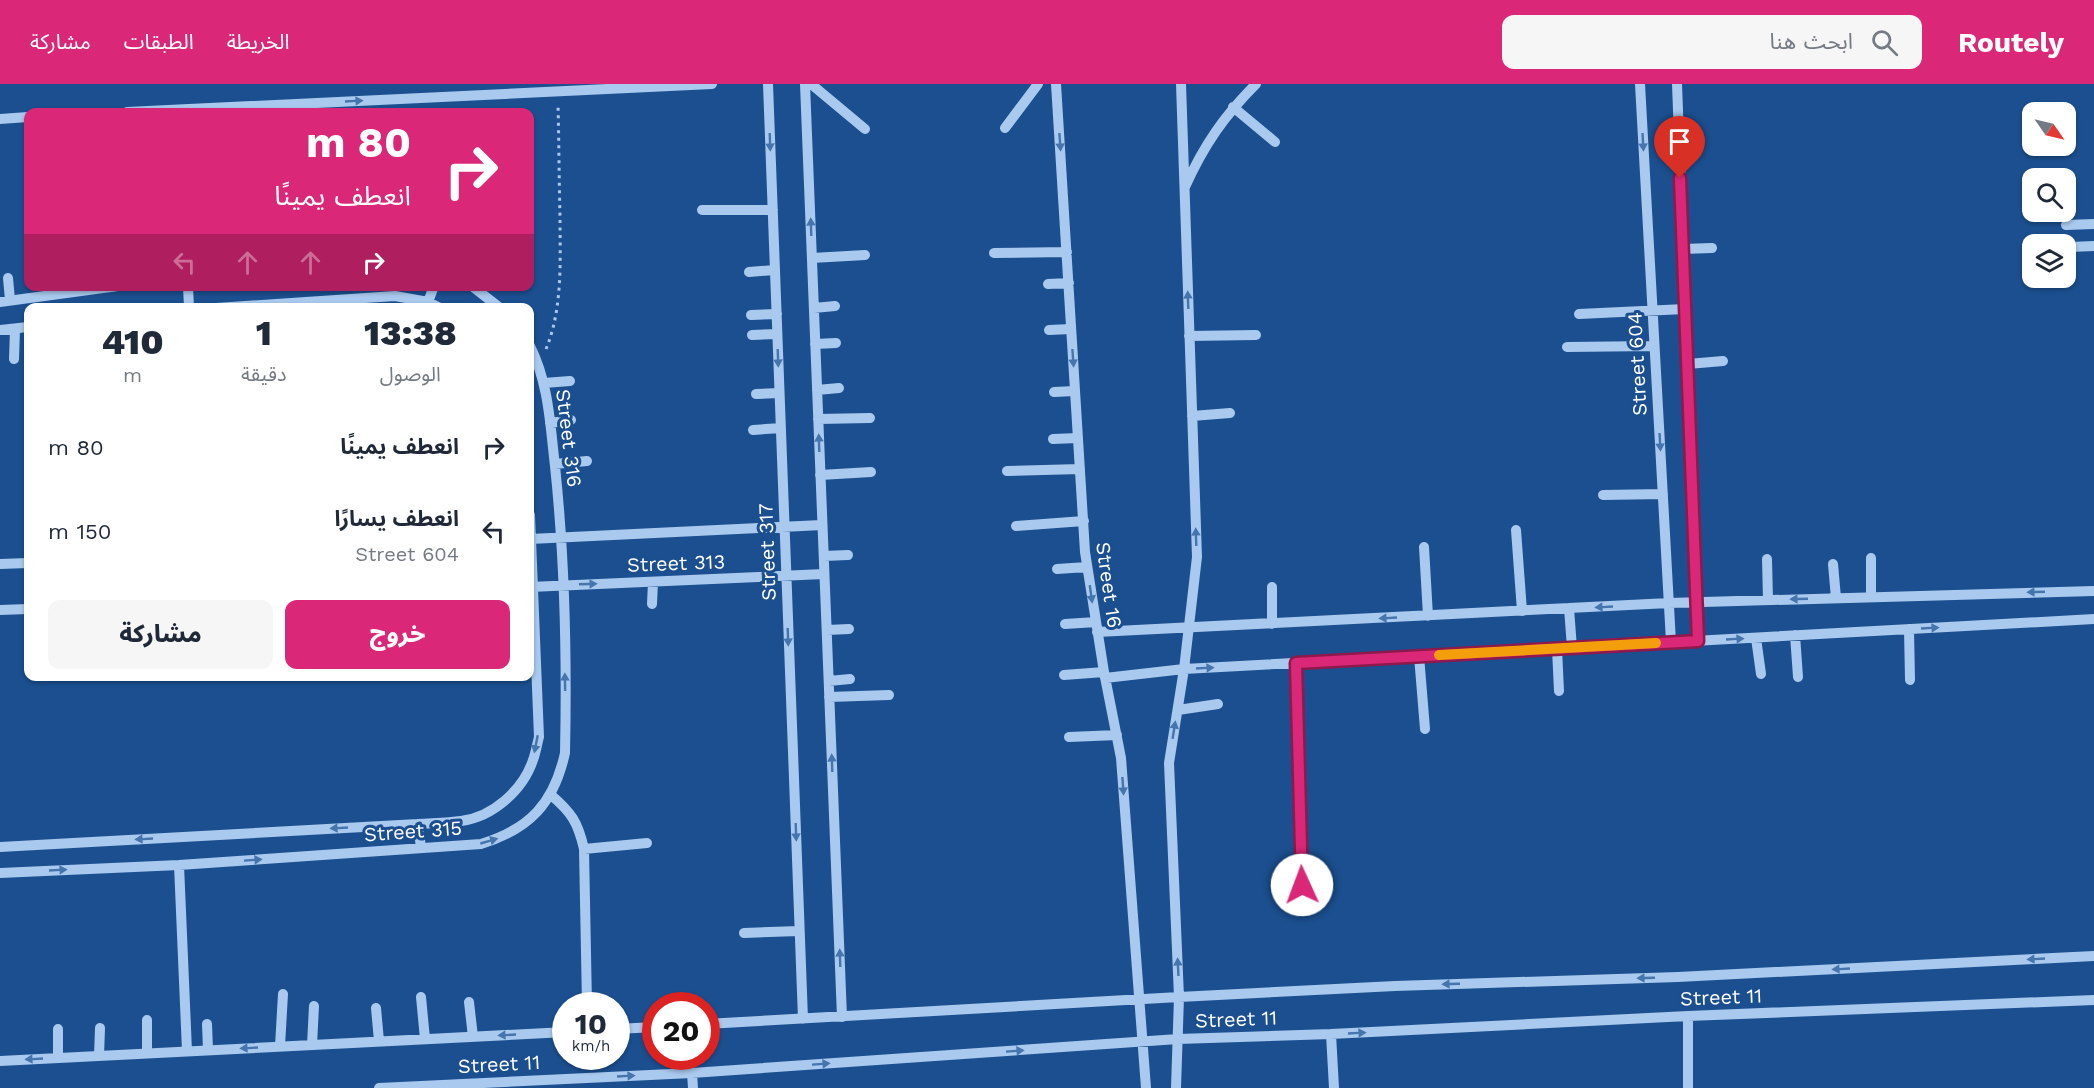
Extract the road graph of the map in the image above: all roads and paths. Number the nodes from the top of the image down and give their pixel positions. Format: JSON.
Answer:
{"nodes":[{"id":1,"x":712,"y":84,"type":"edge"},
{"id":2,"x":768,"y":84,"type":"edge"},
{"id":3,"x":805,"y":84,"type":"edge"},
{"id":4,"x":811,"y":84,"type":"edge"},
{"id":5,"x":1038,"y":84,"type":"edge"},
{"id":6,"x":1056,"y":84,"type":"edge"},
{"id":7,"x":1181,"y":84,"type":"edge"},
{"id":8,"x":1256,"y":84,"type":"edge"},
{"id":9,"x":1640,"y":84,"type":"edge"},
{"id":10,"x":1677,"y":84,"type":"edge"},
{"id":11,"x":558,"y":92,"type":"junction"},
{"id":12,"x":1233,"y":107,"type":"junction"},
{"id":13,"x":213,"y":108,"type":"edge"},
{"id":14,"x":24,"y":117,"type":"edge"},
{"id":15,"x":0,"y":119,"type":"edge"},
{"id":16,"x":1005,"y":128,"type":"dead end"},
{"id":17,"x":865,"y":129,"type":"dead end"},
{"id":18,"x":1275,"y":142,"type":"dead end"},
{"id":19,"x":1184,"y":190,"type":"junction"},
{"id":20,"x":702,"y":210,"type":"dead end"},
{"id":21,"x":773,"y":210,"type":"junction"},
{"id":22,"x":2094,"y":224,"type":"edge"},
{"id":23,"x":2066,"y":225,"type":"dead end"},
{"id":24,"x":2094,"y":246,"type":"edge"},
{"id":25,"x":2076,"y":247,"type":"edge"},
{"id":26,"x":1712,"y":248,"type":"dead end"},
{"id":27,"x":1683,"y":249,"type":"junction"},
{"id":28,"x":1067,"y":252,"type":"junction"},
{"id":29,"x":994,"y":253,"type":"dead end"},
{"id":30,"x":865,"y":255,"type":"dead end"},
{"id":31,"x":812,"y":258,"type":"junction"},
{"id":32,"x":775,"y":270,"type":"junction"},
{"id":33,"x":749,"y":272,"type":"dead end"},
{"id":34,"x":8,"y":278,"type":"dead end"},
{"id":35,"x":1069,"y":283,"type":"junction"},
{"id":36,"x":1048,"y":285,"type":"dead end"},
{"id":37,"x":54,"y":291,"type":"edge"},
{"id":38,"x":432,"y":291,"type":"edge"},
{"id":39,"x":486,"y":291,"type":"edge"},
{"id":40,"x":5,"y":301,"type":"edge"},
{"id":41,"x":396,"y":302,"type":"edge"},
{"id":42,"x":428,"y":302,"type":"joint"},
{"id":43,"x":337,"y":303,"type":"edge"},
{"id":44,"x":496,"y":303,"type":"edge"},
{"id":45,"x":836,"y":306,"type":"dead end"},
{"id":46,"x":814,"y":308,"type":"junction"},
{"id":47,"x":1686,"y":309,"type":"junction"},
{"id":48,"x":1652,"y":311,"type":"junction"},
{"id":49,"x":777,"y":314,"type":"junction"},
{"id":50,"x":1579,"y":314,"type":"dead end"},
{"id":51,"x":751,"y":315,"type":"dead end"},
{"id":52,"x":24,"y":328,"type":"edge"},
{"id":53,"x":15,"y":329,"type":"junction"},
{"id":54,"x":1071,"y":329,"type":"junction"},
{"id":55,"x":0,"y":330,"type":"edge"},
{"id":56,"x":1049,"y":330,"type":"dead end"},
{"id":57,"x":777,"y":334,"type":"junction"},
{"id":58,"x":752,"y":335,"type":"dead end"},
{"id":59,"x":1256,"y":335,"type":"dead end"},
{"id":60,"x":1189,"y":336,"type":"junction"},
{"id":61,"x":836,"y":343,"type":"dead end"},
{"id":62,"x":815,"y":344,"type":"junction"},
{"id":63,"x":1654,"y":346,"type":"junction"},
{"id":64,"x":1567,"y":348,"type":"dead end"},
{"id":65,"x":534,"y":355,"type":"edge"},
{"id":66,"x":14,"y":358,"type":"dead end"},
{"id":67,"x":1724,"y":361,"type":"dead end"},
{"id":68,"x":1688,"y":364,"type":"junction"},
{"id":69,"x":539,"y":366,"type":"junction"},
{"id":70,"x":570,"y":381,"type":"dead end"},
{"id":71,"x":544,"y":383,"type":"junction"},
{"id":72,"x":839,"y":388,"type":"dead end"},
{"id":73,"x":817,"y":390,"type":"junction"},
{"id":74,"x":1075,"y":391,"type":"junction"},
{"id":75,"x":1054,"y":392,"type":"dead end"},
{"id":76,"x":779,"y":393,"type":"junction"},
{"id":77,"x":756,"y":394,"type":"dead end"},
{"id":78,"x":1230,"y":413,"type":"dead end"},
{"id":79,"x":1192,"y":416,"type":"junction"},
{"id":80,"x":870,"y":418,"type":"dead end"},
{"id":81,"x":818,"y":419,"type":"junction"},
{"id":82,"x":571,"y":420,"type":"dead end"},
{"id":83,"x":550,"y":423,"type":"junction"},
{"id":84,"x":781,"y":428,"type":"junction"},
{"id":85,"x":753,"y":430,"type":"dead end"},
{"id":86,"x":1078,"y":438,"type":"junction"},
{"id":87,"x":1053,"y":439,"type":"dead end"},
{"id":88,"x":587,"y":461,"type":"dead end"},
{"id":89,"x":555,"y":464,"type":"junction"},
{"id":90,"x":1080,"y":469,"type":"junction"},
{"id":91,"x":1007,"y":471,"type":"dead end"},
{"id":92,"x":871,"y":472,"type":"dead end"},
{"id":93,"x":820,"y":475,"type":"junction"},
{"id":94,"x":1663,"y":494,"type":"junction"},
{"id":95,"x":1603,"y":495,"type":"dead end"},
{"id":96,"x":1084,"y":521,"type":"junction"},
{"id":97,"x":822,"y":525,"type":"junction"},
{"id":98,"x":1016,"y":526,"type":"dead end"},
{"id":99,"x":784,"y":527,"type":"junction"},
{"id":100,"x":1516,"y":530,"type":"dead end"},
{"id":101,"x":562,"y":537,"type":"junction"},
{"id":102,"x":534,"y":539,"type":"edge"},
{"id":103,"x":1424,"y":547,"type":"dead end"},
{"id":104,"x":848,"y":555,"type":"dead end"},
{"id":105,"x":824,"y":556,"type":"junction"},
{"id":106,"x":1871,"y":558,"type":"dead end"},
{"id":107,"x":1767,"y":559,"type":"dead end"},
{"id":108,"x":24,"y":563,"type":"edge"},
{"id":109,"x":0,"y":564,"type":"edge"},
{"id":110,"x":1833,"y":564,"type":"dead end"},
{"id":111,"x":1087,"y":567,"type":"junction"},
{"id":112,"x":1057,"y":569,"type":"dead end"},
{"id":113,"x":824,"y":574,"type":"junction"},
{"id":114,"x":786,"y":576,"type":"junction"},
{"id":115,"x":653,"y":582,"type":"junction"},
{"id":116,"x":564,"y":585,"type":"junction"},
{"id":117,"x":534,"y":587,"type":"edge"},
{"id":118,"x":1272,"y":587,"type":"dead end"},
{"id":119,"x":2094,"y":591,"type":"edge"},
{"id":120,"x":1871,"y":597,"type":"junction"},
{"id":121,"x":1836,"y":598,"type":"junction"},
{"id":122,"x":1768,"y":600,"type":"junction"},
{"id":123,"x":1696,"y":602,"type":"junction"},
{"id":124,"x":1669,"y":603,"type":"junction"},
{"id":125,"x":652,"y":604,"type":"dead end"},
{"id":126,"x":24,"y":609,"type":"edge"},
{"id":127,"x":1569,"y":609,"type":"junction"},
{"id":128,"x":0,"y":610,"type":"edge"},
{"id":129,"x":1522,"y":611,"type":"junction"},
{"id":130,"x":1428,"y":616,"type":"junction"},
{"id":131,"x":2094,"y":619,"type":"edge"},
{"id":132,"x":1065,"y":624,"type":"dead end"},
{"id":133,"x":1272,"y":624,"type":"junction"},
{"id":134,"x":1096,"y":627,"type":"junction"},
{"id":135,"x":1190,"y":628,"type":"junction"},
{"id":136,"x":849,"y":629,"type":"dead end"},
{"id":137,"x":1909,"y":629,"type":"junction"},
{"id":138,"x":827,"y":630,"type":"junction"},
{"id":139,"x":1795,"y":635,"type":"junction"},
{"id":140,"x":1756,"y":638,"type":"junction"},
{"id":141,"x":1698,"y":641,"type":"junction"},
{"id":142,"x":1671,"y":642,"type":"junction"},
{"id":143,"x":1572,"y":648,"type":"junction"},
{"id":144,"x":1557,"y":649,"type":"junction"},
{"id":145,"x":534,"y":651,"type":"edge"},
{"id":146,"x":1419,"y":656,"type":"junction"},
{"id":147,"x":1296,"y":663,"type":"junction"},
{"id":148,"x":1184,"y":669,"type":"junction"},
{"id":149,"x":1761,"y":674,"type":"dead end"},
{"id":150,"x":1064,"y":675,"type":"dead end"},
{"id":151,"x":1105,"y":675,"type":"junction"},
{"id":152,"x":1798,"y":677,"type":"dead end"},
{"id":153,"x":850,"y":679,"type":"dead end"},
{"id":154,"x":1910,"y":680,"type":"dead end"},
{"id":155,"x":829,"y":681,"type":"junction"},
{"id":156,"x":1559,"y":691,"type":"dead end"},
{"id":157,"x":889,"y":695,"type":"dead end"},
{"id":158,"x":829,"y":697,"type":"junction"},
{"id":159,"x":1218,"y":704,"type":"dead end"},
{"id":160,"x":1178,"y":710,"type":"junction"},
{"id":161,"x":1425,"y":729,"type":"dead end"},
{"id":162,"x":1117,"y":735,"type":"junction"},
{"id":163,"x":1069,"y":737,"type":"dead end"},
{"id":164,"x":551,"y":795,"type":"junction"},
{"id":165,"x":418,"y":824,"type":"junction"},
{"id":166,"x":646,"y":843,"type":"dead end"},
{"id":167,"x":0,"y":847,"type":"edge"},
{"id":168,"x":421,"y":848,"type":"junction"},
{"id":169,"x":584,"y":849,"type":"junction"},
{"id":170,"x":179,"y":865,"type":"junction"},
{"id":171,"x":0,"y":873,"type":"edge"},
{"id":172,"x":1303,"y":908,"type":"dead end"},
{"id":173,"x":799,"y":931,"type":"junction"},
{"id":174,"x":744,"y":933,"type":"dead end"},
{"id":175,"x":2094,"y":956,"type":"edge"},
{"id":176,"x":587,"y":992,"type":"edge"},
{"id":177,"x":283,"y":994,"type":"dead end"},
{"id":178,"x":421,"y":996,"type":"dead end"},
{"id":179,"x":1179,"y":997,"type":"junction"},
{"id":180,"x":1138,"y":999,"type":"junction"},
{"id":181,"x":2094,"y":1000,"type":"edge"},
{"id":182,"x":469,"y":1002,"type":"dead end"},
{"id":183,"x":314,"y":1006,"type":"dead end"},
{"id":184,"x":376,"y":1008,"type":"dead end"},
{"id":185,"x":1688,"y":1016,"type":"junction"},
{"id":186,"x":842,"y":1017,"type":"junction"},
{"id":187,"x":802,"y":1019,"type":"junction"},
{"id":188,"x":147,"y":1020,"type":"dead end"},
{"id":189,"x":720,"y":1023,"type":"edge"},
{"id":190,"x":207,"y":1024,"type":"dead end"},
{"id":191,"x":100,"y":1028,"type":"dead end"},
{"id":192,"x":58,"y":1029,"type":"dead end"},
{"id":193,"x":552,"y":1033,"type":"edge"},
{"id":194,"x":1331,"y":1034,"type":"junction"},
{"id":195,"x":472,"y":1036,"type":"junction"},
{"id":196,"x":425,"y":1039,"type":"junction"},
{"id":197,"x":1178,"y":1039,"type":"junction"},
{"id":198,"x":379,"y":1041,"type":"junction"},
{"id":199,"x":1142,"y":1043,"type":"junction"},
{"id":200,"x":312,"y":1045,"type":"junction"},
{"id":201,"x":280,"y":1046,"type":"junction"},
{"id":202,"x":208,"y":1050,"type":"junction"},
{"id":203,"x":187,"y":1051,"type":"junction"},
{"id":204,"x":147,"y":1053,"type":"junction"},
{"id":205,"x":99,"y":1056,"type":"junction"},
{"id":206,"x":58,"y":1058,"type":"junction"},
{"id":207,"x":0,"y":1061,"type":"edge"},
{"id":208,"x":692,"y":1073,"type":"junction"},
{"id":209,"x":379,"y":1088,"type":"edge"},
{"id":210,"x":397,"y":1088,"type":"edge"},
{"id":211,"x":693,"y":1088,"type":"edge"},
{"id":212,"x":1146,"y":1088,"type":"edge"},
{"id":213,"x":1176,"y":1088,"type":"edge"},
{"id":214,"x":1334,"y":1088,"type":"edge"},
{"id":215,"x":1688,"y":1088,"type":"edge"}],
"edges":[{"from":1,"to":11,"type":"street"},
{"from":2,"to":21,"type":"street","name":"Street 317","one_way":true},
{"from":31,"to":3,"type":"street","one_way":true},
{"from":4,"to":17,"type":"street"},
{"from":5,"to":16,"type":"street"},
{"from":6,"to":28,"type":"street","name":"Street 16","one_way":true},
{"from":7,"to":19,"type":"street"},
{"from":8,"to":12,"type":"street"},
{"from":9,"to":48,"type":"street","name":"Street 604","one_way":true},
{"from":10,"to":27,"type":"street"},
{"from":13,"to":11,"type":"street","one_way":true},
{"from":11,"to":69,"type":"path"},
{"from":12,"to":18,"type":"street"},
{"from":12,"to":19,"type":"street"},
{"from":14,"to":15,"type":"street"},
{"from":60,"to":19,"type":"street","one_way":true},
{"from":20,"to":21,"type":"street"},
{"from":21,"to":32,"type":"street","name":"Street 317"},
{"from":22,"to":23,"type":"street"},
{"from":24,"to":25,"type":"street"},
{"from":26,"to":27,"type":"street"},
{"from":27,"to":47,"type":"street"},
{"from":28,"to":29,"type":"street"},
{"from":28,"to":35,"type":"street","name":"Street 16"},
{"from":30,"to":31,"type":"street"},
{"from":31,"to":46,"type":"street"},
{"from":32,"to":33,"type":"street"},
{"from":32,"to":49,"type":"street","name":"Street 317"},
{"from":34,"to":40,"type":"street"},
{"from":35,"to":36,"type":"street"},
{"from":35,"to":54,"type":"street","name":"Street 16"},
{"from":37,"to":40,"type":"street"},
{"from":38,"to":42,"type":"street"},
{"from":39,"to":44,"type":"street"},
{"from":41,"to":42,"type":"street"},
{"from":41,"to":43,"type":"street"},
{"from":45,"to":46,"type":"street"},
{"from":46,"to":62,"type":"street"},
{"from":47,"to":48,"type":"street"},
{"from":47,"to":68,"type":"street"},
{"from":48,"to":50,"type":"street"},
{"from":48,"to":63,"type":"street","name":"Street 604"},
{"from":49,"to":51,"type":"street"},
{"from":49,"to":57,"type":"street","name":"Street 317"},
{"from":52,"to":53,"type":"street"},
{"from":53,"to":55,"type":"street"},
{"from":53,"to":66,"type":"street"},
{"from":54,"to":56,"type":"street"},
{"from":54,"to":74,"type":"street","name":"Street 16","one_way":true},
{"from":57,"to":58,"type":"street"},
{"from":57,"to":76,"type":"street","name":"Street 317","one_way":true},
{"from":59,"to":60,"type":"street"},
{"from":60,"to":79,"type":"street"},
{"from":61,"to":62,"type":"street"},
{"from":62,"to":73,"type":"street"},
{"from":63,"to":64,"type":"street"},
{"from":63,"to":94,"type":"street","name":"Street 604","one_way":true},
{"from":65,"to":69,"type":"street","name":"Street 316"},
{"from":67,"to":68,"type":"street"},
{"from":68,"to":123,"type":"street"},
{"from":69,"to":71,"type":"street","name":"Street 316"},
{"from":70,"to":71,"type":"street"},
{"from":71,"to":83,"type":"street","name":"Street 316"},
{"from":72,"to":73,"type":"street"},
{"from":73,"to":81,"type":"street"},
{"from":74,"to":75,"type":"street"},
{"from":74,"to":86,"type":"street","name":"Street 16"},
{"from":76,"to":77,"type":"street"},
{"from":76,"to":84,"type":"street","name":"Street 317"},
{"from":78,"to":79,"type":"street"},
{"from":135,"to":79,"type":"street","one_way":true},
{"from":80,"to":81,"type":"street"},
{"from":93,"to":81,"type":"street","one_way":true},
{"from":82,"to":83,"type":"street"},
{"from":83,"to":89,"type":"street","name":"Street 316"},
{"from":84,"to":85,"type":"street"},
{"from":84,"to":99,"type":"street","name":"Street 317"},
{"from":86,"to":87,"type":"street"},
{"from":86,"to":90,"type":"street","name":"Street 16"},
{"from":88,"to":89,"type":"street"},
{"from":89,"to":101,"type":"street","name":"Street 316"},
{"from":90,"to":91,"type":"street"},
{"from":90,"to":96,"type":"street","name":"Street 16"},
{"from":92,"to":93,"type":"street"},
{"from":93,"to":97,"type":"street"},
{"from":94,"to":95,"type":"street"},
{"from":94,"to":124,"type":"street","name":"Street 604"},
{"from":96,"to":98,"type":"street"},
{"from":96,"to":111,"type":"street","name":"Street 16"},
{"from":97,"to":99,"type":"street","name":"Street 313"},
{"from":97,"to":105,"type":"street"},
{"from":99,"to":101,"type":"street","name":"Street 313"},
{"from":99,"to":114,"type":"street","name":"Street 317"},
{"from":100,"to":129,"type":"street"},
{"from":101,"to":102,"type":"street","name":"Street 313"},
{"from":101,"to":116,"type":"street","name":"Street 315"},
{"from":103,"to":130,"type":"street"},
{"from":104,"to":105,"type":"street"},
{"from":105,"to":113,"type":"street"},
{"from":106,"to":120,"type":"street"},
{"from":107,"to":122,"type":"street"},
{"from":108,"to":109,"type":"street"},
{"from":110,"to":121,"type":"street"},
{"from":111,"to":112,"type":"street"},
{"from":111,"to":134,"type":"street","name":"Street 16","one_way":true},
{"from":113,"to":114,"type":"street","name":"Street 313"},
{"from":113,"to":138,"type":"street"},
{"from":114,"to":115,"type":"street","name":"Street 313"},
{"from":114,"to":173,"type":"street","name":"Street 317","one_way":true},
{"from":116,"to":115,"type":"street","name":"Street 313","one_way":true},
{"from":115,"to":125,"type":"street"},
{"from":116,"to":117,"type":"street","name":"Street 313"},
{"from":164,"to":116,"type":"street","name":"Street 315","one_way":true},
{"from":118,"to":133,"type":"street"},
{"from":119,"to":120,"type":"street","one_way":true},
{"from":120,"to":121,"type":"street"},
{"from":121,"to":122,"type":"street","one_way":true},
{"from":122,"to":123,"type":"street"},
{"from":123,"to":124,"type":"street"},
{"from":123,"to":141,"type":"street"},
{"from":124,"to":127,"type":"street","one_way":true},
{"from":124,"to":142,"type":"street","name":"Street 604"},
{"from":126,"to":128,"type":"street"},
{"from":127,"to":129,"type":"street"},
{"from":127,"to":143,"type":"street"},
{"from":129,"to":130,"type":"street"},
{"from":130,"to":133,"type":"street","one_way":true},
{"from":137,"to":131,"type":"street","one_way":true},
{"from":132,"to":134,"type":"street"},
{"from":133,"to":135,"type":"street"},
{"from":134,"to":135,"type":"street"},
{"from":134,"to":151,"type":"street","name":"Street 16"},
{"from":135,"to":148,"type":"street"},
{"from":136,"to":138,"type":"street"},
{"from":137,"to":139,"type":"street"},
{"from":137,"to":154,"type":"street"},
{"from":138,"to":155,"type":"street"},
{"from":139,"to":140,"type":"street"},
{"from":139,"to":152,"type":"street"},
{"from":141,"to":140,"type":"street","one_way":true},
{"from":140,"to":149,"type":"street"},
{"from":141,"to":142,"type":"street"},
{"from":142,"to":143,"type":"street"},
{"from":143,"to":144,"type":"street"},
{"from":144,"to":146,"type":"street"},
{"from":144,"to":156,"type":"street"},
{"from":145,"to":165,"type":"street","name":"Street 315","one_way":true},
{"from":146,"to":147,"type":"street"},
{"from":146,"to":161,"type":"street"},
{"from":148,"to":147,"type":"street","one_way":true},
{"from":147,"to":172,"type":"street"},
{"from":148,"to":151,"type":"street"},
{"from":148,"to":160,"type":"street"},
{"from":150,"to":151,"type":"street"},
{"from":151,"to":162,"type":"street","name":"Street 16"},
{"from":153,"to":155,"type":"street"},
{"from":155,"to":158,"type":"street"},
{"from":157,"to":158,"type":"street"},
{"from":186,"to":158,"type":"street","one_way":true},
{"from":159,"to":160,"type":"street"},
{"from":179,"to":160,"type":"street","one_way":true},
{"from":162,"to":163,"type":"street"},
{"from":162,"to":180,"type":"street","name":"Street 16","one_way":true},
{"from":168,"to":164,"type":"street","name":"Street 315","one_way":true},
{"from":164,"to":169,"type":"street"},
{"from":165,"to":167,"type":"street","name":"Street 315","one_way":true},
{"from":165,"to":168,"type":"street"},
{"from":166,"to":169,"type":"street"},
{"from":170,"to":168,"type":"street","name":"Street 315","one_way":true},
{"from":169,"to":176,"type":"street"},
{"from":171,"to":170,"type":"street","name":"Street 315","one_way":true},
{"from":170,"to":203,"type":"street"},
{"from":173,"to":174,"type":"street"},
{"from":173,"to":187,"type":"street","name":"Street 317"},
{"from":175,"to":179,"type":"street","name":"Street 11","one_way":true},
{"from":177,"to":201,"type":"street"},
{"from":178,"to":196,"type":"street"},
{"from":179,"to":180,"type":"street","name":"Street 11"},
{"from":179,"to":197,"type":"street"},
{"from":180,"to":186,"type":"street","name":"Street 11"},
{"from":180,"to":199,"type":"street","name":"Street 16"},
{"from":181,"to":185,"type":"street","name":"Street 11"},
{"from":182,"to":195,"type":"street"},
{"from":183,"to":200,"type":"street"},
{"from":184,"to":198,"type":"street"},
{"from":194,"to":185,"type":"street","name":"Street 11","one_way":true},
{"from":185,"to":215,"type":"street"},
{"from":186,"to":187,"type":"street","name":"Street 11"},
{"from":187,"to":189,"type":"street","name":"Street 11"},
{"from":188,"to":204,"type":"street"},
{"from":190,"to":202,"type":"street"},
{"from":191,"to":205,"type":"street"},
{"from":192,"to":206,"type":"street"},
{"from":193,"to":195,"type":"street","name":"Street 11","one_way":true},
{"from":194,"to":197,"type":"street","name":"Street 11"},
{"from":194,"to":214,"type":"street"},
{"from":195,"to":196,"type":"street","name":"Street 11"},
{"from":196,"to":198,"type":"street","name":"Street 11"},
{"from":197,"to":199,"type":"street","name":"Street 11"},
{"from":197,"to":213,"type":"street"},
{"from":198,"to":200,"type":"street","name":"Street 11"},
{"from":208,"to":199,"type":"street","name":"Street 11","one_way":true},
{"from":199,"to":212,"type":"street","name":"Street 16"},
{"from":200,"to":201,"type":"street","name":"Street 11"},
{"from":201,"to":202,"type":"street","name":"Street 11","one_way":true},
{"from":202,"to":203,"type":"street","name":"Street 11"},
{"from":203,"to":204,"type":"street","name":"Street 11"},
{"from":204,"to":205,"type":"street","name":"Street 11"},
{"from":205,"to":206,"type":"street","name":"Street 11"},
{"from":206,"to":207,"type":"street","name":"Street 11","one_way":true},
{"from":210,"to":208,"type":"street","name":"Street 11","one_way":true},
{"from":208,"to":211,"type":"street"},
{"from":209,"to":210,"type":"street","name":"Street 11"}]}
